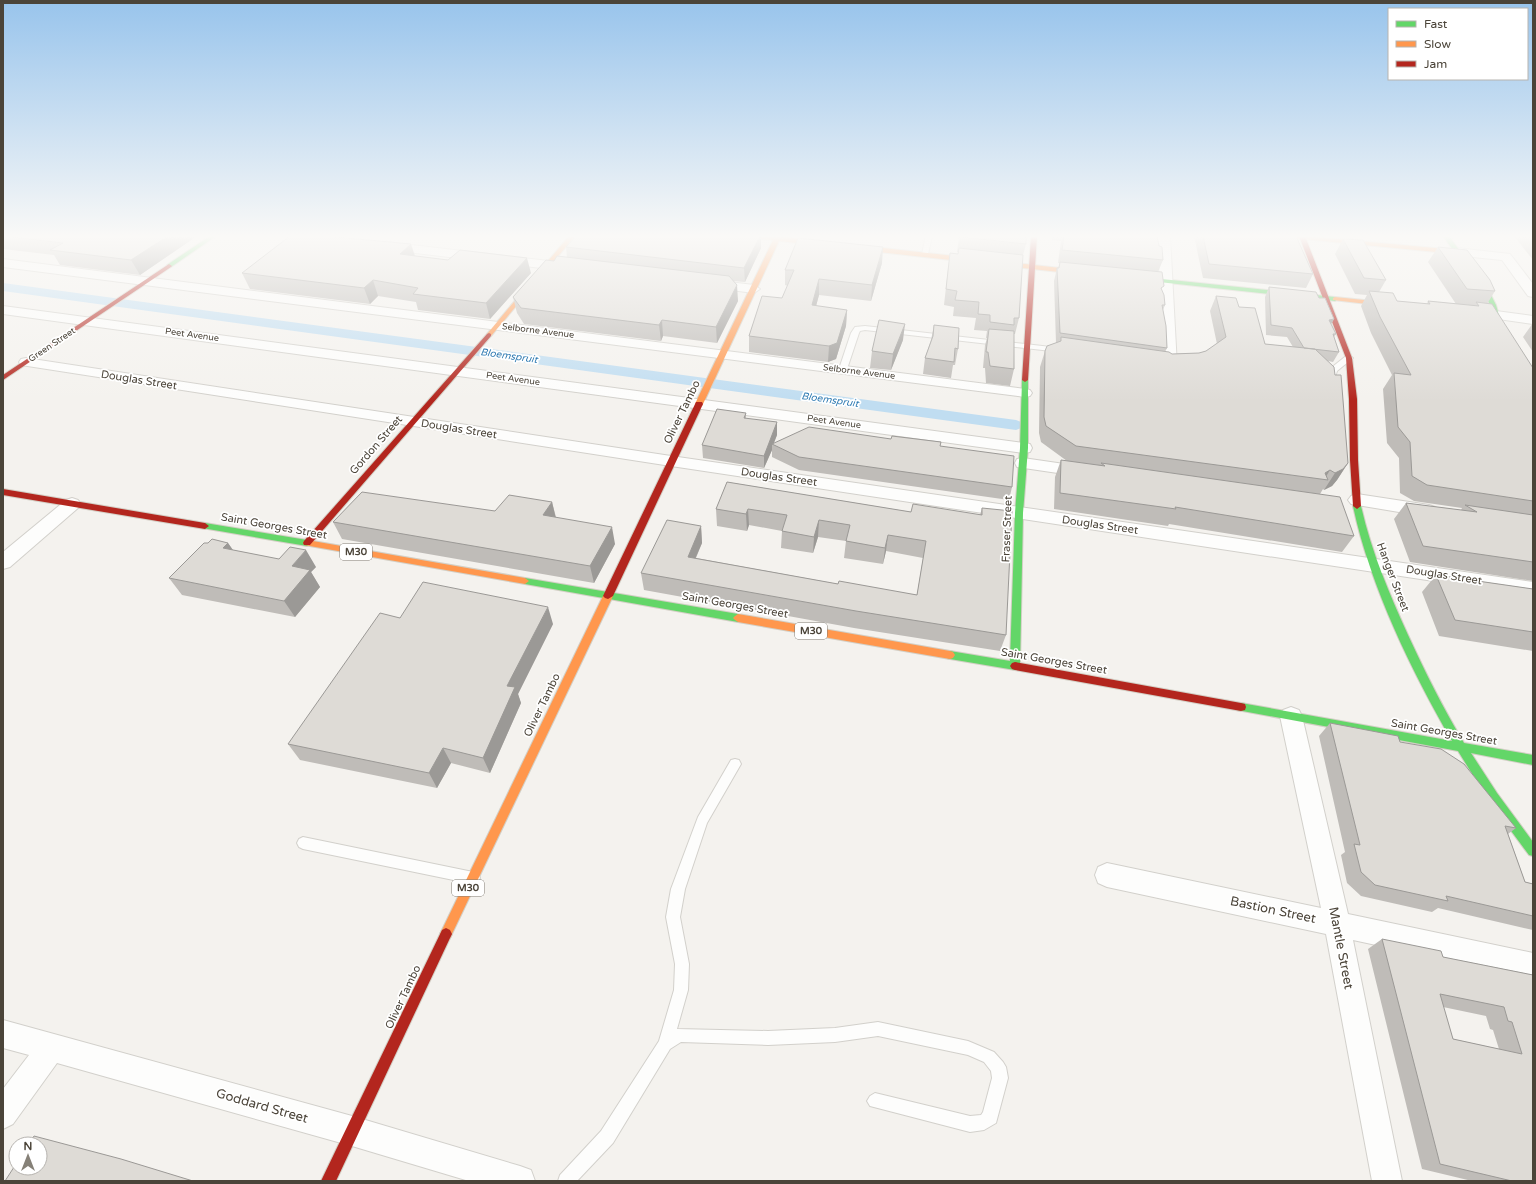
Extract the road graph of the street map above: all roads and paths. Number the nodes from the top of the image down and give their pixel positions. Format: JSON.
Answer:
{"nodes":[{"id":1,"x":131,"y":291,"type":"edge"},
{"id":2,"x":198,"y":291,"type":"edge"},
{"id":3,"x":525,"y":291,"type":"edge"},
{"id":4,"x":753,"y":291,"type":"edge"},
{"id":5,"x":1030,"y":291,"type":"edge"},
{"id":6,"x":1167,"y":291,"type":"edge"},
{"id":7,"x":1259,"y":291,"type":"edge"},
{"id":8,"x":1323,"y":291,"type":"edge"},
{"id":9,"x":1485,"y":291,"type":"edge"},
{"id":10,"x":1326,"y":298,"type":"junction"},
{"id":11,"x":1403,"y":306,"type":"edge"},
{"id":12,"x":3,"y":310,"type":"edge"},
{"id":13,"x":1492,"y":315,"type":"junction"},
{"id":14,"x":1533,"y":320,"type":"edge"},
{"id":15,"x":87,"y":321,"type":"junction"},
{"id":16,"x":492,"y":329,"type":"junction"},
{"id":17,"x":1026,"y":346,"type":"junction"},
{"id":18,"x":1066,"y":350,"type":"edge"},
{"id":19,"x":1349,"y":358,"type":"junction"},
{"id":20,"x":721,"y":359,"type":"junction"},
{"id":21,"x":26,"y":362,"type":"junction"},
{"id":22,"x":1167,"y":366,"type":"edge"},
{"id":23,"x":459,"y":367,"type":"junction"},
{"id":24,"x":843,"y":370,"type":"junction"},
{"id":25,"x":3,"y":378,"type":"edge"},
{"id":26,"x":1533,"y":387,"type":"edge"},
{"id":27,"x":1330,"y":388,"type":"edge"},
{"id":28,"x":1025,"y":393,"type":"junction"},
{"id":29,"x":701,"y":400,"type":"junction"},
{"id":30,"x":412,"y":422,"type":"junction"},
{"id":31,"x":1023,"y":455,"type":"junction"},
{"id":32,"x":671,"y":461,"type":"junction"},
{"id":33,"x":1102,"y":474,"type":"edge"},
{"id":34,"x":3,"y":492,"type":"edge"},
{"id":35,"x":72,"y":504,"type":"junction"},
{"id":36,"x":1358,"y":505,"type":"junction"},
{"id":37,"x":1338,"y":506,"type":"edge"},
{"id":38,"x":1019,"y":513,"type":"junction"},
{"id":39,"x":1449,"y":514,"type":"edge"},
{"id":40,"x":1352,"y":531,"type":"edge"},
{"id":41,"x":1366,"y":543,"type":"junction"},
{"id":42,"x":307,"y":544,"type":"junction"},
{"id":43,"x":3,"y":562,"type":"edge"},
{"id":44,"x":1372,"y":564,"type":"junction"},
{"id":45,"x":1533,"y":589,"type":"edge"},
{"id":46,"x":608,"y":596,"type":"junction"},
{"id":47,"x":1015,"y":666,"type":"junction"},
{"id":48,"x":1291,"y":716,"type":"junction"},
{"id":49,"x":1459,"y":747,"type":"junction"},
{"id":50,"x":1533,"y":760,"type":"edge"},
{"id":51,"x":735,"y":764,"type":"dead end"},
{"id":52,"x":302,"y":843,"type":"dead end"},
{"id":53,"x":1533,"y":851,"type":"edge"},
{"id":54,"x":1107,"y":875,"type":"dead end"},
{"id":55,"x":473,"y":878,"type":"junction"},
{"id":56,"x":1337,"y":923,"type":"junction"},
{"id":57,"x":1533,"y":966,"type":"edge"},
{"id":58,"x":3,"y":1034,"type":"edge"},
{"id":59,"x":665,"y":1044,"type":"junction"},
{"id":60,"x":52,"y":1047,"type":"junction"},
{"id":61,"x":875,"y":1101,"type":"dead end"},
{"id":62,"x":3,"y":1114,"type":"edge"},
{"id":63,"x":352,"y":1131,"type":"junction"},
{"id":64,"x":328,"y":1181,"type":"edge"},
{"id":65,"x":520,"y":1181,"type":"edge"},
{"id":66,"x":566,"y":1181,"type":"edge"},
{"id":67,"x":1387,"y":1181,"type":"edge"}],
"edges":[{"from":1,"to":15,"type":"main road","name":"Green Street"},
{"from":2,"to":16,"type":"street","name":"Selborne Avenue"},
{"from":3,"to":16,"type":"main road","name":"Gordon Street"},
{"from":4,"to":20,"type":"main road","name":"Oliver Tambo"},
{"from":5,"to":17,"type":"main road","name":"Fraser Street"},
{"from":6,"to":22,"type":"street"},
{"from":7,"to":10,"type":"main road"},
{"from":8,"to":10,"type":"main road","name":"Hanger Street"},
{"from":9,"to":13,"type":"main road"},
{"from":10,"to":11,"type":"main road"},
{"from":10,"to":19,"type":"main road","name":"Hanger Street"},
{"from":12,"to":15,"type":"street","name":"Peet Avenue"},
{"from":13,"to":14,"type":"street"},
{"from":13,"to":26,"type":"main road"},
{"from":15,"to":21,"type":"main road","name":"Green Street"},
{"from":15,"to":23,"type":"street","name":"Peet Avenue"},
{"from":16,"to":20,"type":"street","name":"Selborne Avenue"},
{"from":16,"to":23,"type":"main road","name":"Gordon Street"},
{"from":17,"to":18,"type":"lane"},
{"from":17,"to":24,"type":"lane"},
{"from":17,"to":28,"type":"main road","name":"Fraser Street"},
{"from":19,"to":27,"type":"lane"},
{"from":19,"to":36,"type":"main road","name":"Hanger Street"},
{"from":20,"to":24,"type":"street","name":"Selborne Avenue"},
{"from":20,"to":29,"type":"main road","name":"Oliver Tambo"},
{"from":21,"to":25,"type":"main road","name":"Green Street"},
{"from":21,"to":30,"type":"street","name":"Douglas Street"},
{"from":23,"to":29,"type":"street","name":"Peet Avenue"},
{"from":23,"to":30,"type":"main road","name":"Gordon Street"},
{"from":24,"to":28,"type":"street","name":"Selborne Avenue"},
{"from":28,"to":31,"type":"main road","name":"Fraser Street"},
{"from":29,"to":31,"type":"street","name":"Peet Avenue"},
{"from":29,"to":32,"type":"main road","name":"Oliver Tambo"},
{"from":30,"to":32,"type":"street","name":"Douglas Street"},
{"from":30,"to":42,"type":"main road","name":"Gordon Street"},
{"from":31,"to":33,"type":"street","name":"Peet Avenue"},
{"from":31,"to":38,"type":"main road","name":"Fraser Street"},
{"from":32,"to":38,"type":"street","name":"Douglas Street"},
{"from":32,"to":46,"type":"main road","name":"Oliver Tambo"},
{"from":34,"to":35,"type":"main road","name":"Saint Georges Street"},
{"from":35,"to":42,"type":"main road","name":"Saint Georges Street"},
{"from":35,"to":43,"type":"street"},
{"from":36,"to":37,"type":"street"},
{"from":36,"to":39,"type":"street"},
{"from":36,"to":41,"type":"main road","name":"Hanger Street"},
{"from":38,"to":44,"type":"street","name":"Douglas Street"},
{"from":38,"to":47,"type":"main road","name":"Fraser Street"},
{"from":40,"to":41,"type":"lane"},
{"from":41,"to":44,"type":"main road","name":"Hanger Street"},
{"from":42,"to":46,"type":"main road","name":"Saint Georges Street","number":"M30"},
{"from":44,"to":45,"type":"street","name":"Douglas Street"},
{"from":44,"to":49,"type":"main road","name":"Hanger Street"},
{"from":46,"to":47,"type":"main road","name":"Saint Georges Street","number":"M30"},
{"from":46,"to":55,"type":"main road","name":"Oliver Tambo","number":"M30"},
{"from":47,"to":48,"type":"main road","name":"Saint Georges Street"},
{"from":48,"to":49,"type":"main road","name":"Saint Georges Street"},
{"from":48,"to":56,"type":"street","name":"Mantle Street"},
{"from":49,"to":50,"type":"main road","name":"Saint Georges Street"},
{"from":49,"to":53,"type":"main road","name":"Hanger Street"},
{"from":51,"to":59,"type":"lane"},
{"from":52,"to":55,"type":"lane"},
{"from":54,"to":56,"type":"street","name":"Bastion Street"},
{"from":55,"to":63,"type":"main road","name":"Oliver Tambo","number":"M30"},
{"from":56,"to":57,"type":"street","name":"Bastion Street"},
{"from":56,"to":67,"type":"street","name":"Mantle Street"},
{"from":58,"to":60,"type":"street","name":"Goddard Street"},
{"from":59,"to":61,"type":"lane"},
{"from":59,"to":66,"type":"lane"},
{"from":60,"to":62,"type":"street"},
{"from":60,"to":63,"type":"street","name":"Goddard Street"},
{"from":63,"to":64,"type":"main road","name":"Oliver Tambo","number":"M30"},
{"from":63,"to":65,"type":"street","name":"Goddard Street"}]}
